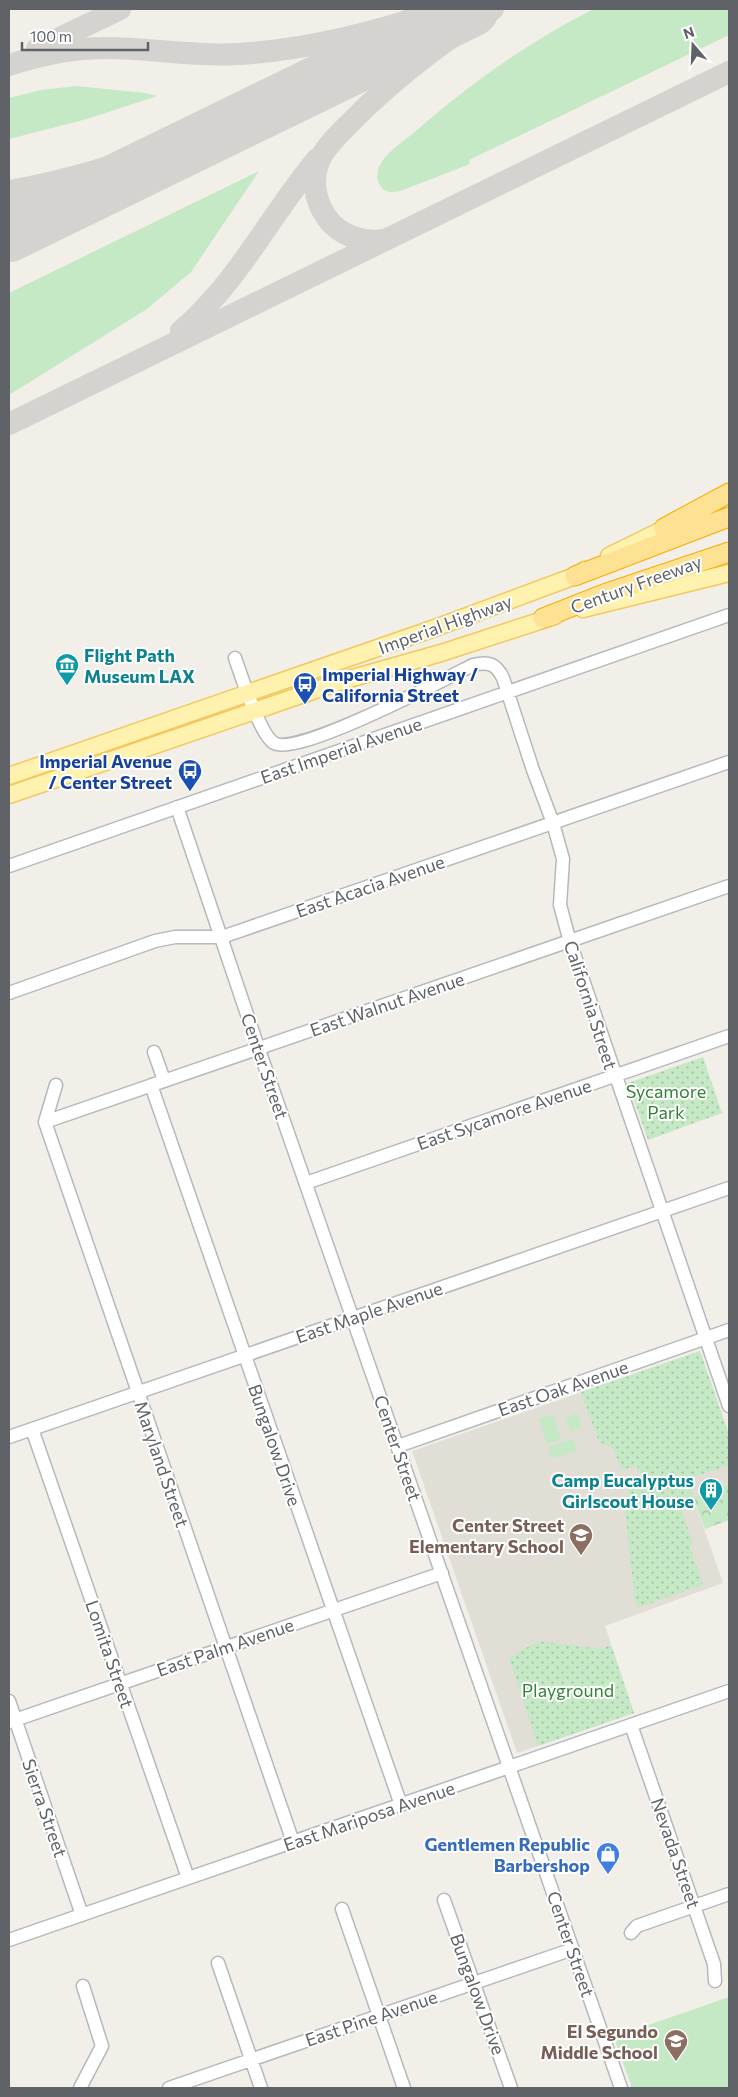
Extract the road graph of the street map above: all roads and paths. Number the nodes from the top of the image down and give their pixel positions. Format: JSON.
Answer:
{"nodes":[{"id":1,"x":729,"y":494,"type":"edge"},
{"id":2,"x":729,"y":499,"type":"edge"},
{"id":3,"x":729,"y":517,"type":"edge"},
{"id":4,"x":664,"y":528,"type":"junction"},
{"id":5,"x":729,"y":552,"type":"edge"},
{"id":6,"x":729,"y":573,"type":"edge"},
{"id":7,"x":575,"y":576,"type":"junction"},
{"id":8,"x":729,"y":615,"type":"edge"},
{"id":9,"x":543,"y":618,"type":"junction"},
{"id":10,"x":235,"y":658,"type":"dead end"},
{"id":11,"x":248,"y":692,"type":"junction"},
{"id":12,"x":508,"y":692,"type":"junction"},
{"id":13,"x":255,"y":710,"type":"junction"},
{"id":14,"x":729,"y":762,"type":"edge"},
{"id":15,"x":9,"y":776,"type":"edge"},
{"id":16,"x":9,"y":795,"type":"edge"},
{"id":17,"x":177,"y":808,"type":"junction"},
{"id":18,"x":553,"y":823,"type":"junction"},
{"id":19,"x":9,"y":866,"type":"edge"},
{"id":20,"x":729,"y":886,"type":"edge"},
{"id":21,"x":222,"y":937,"type":"junction"},
{"id":22,"x":570,"y":942,"type":"junction"},
{"id":23,"x":9,"y":993,"type":"edge"},
{"id":24,"x":729,"y":1036,"type":"edge"},
{"id":25,"x":258,"y":1047,"type":"junction"},
{"id":26,"x":154,"y":1052,"type":"dead end"},
{"id":27,"x":614,"y":1076,"type":"junction"},
{"id":28,"x":164,"y":1080,"type":"junction"},
{"id":29,"x":56,"y":1085,"type":"dead end"},
{"id":30,"x":151,"y":1085,"type":"junction"},
{"id":31,"x":45,"y":1122,"type":"junction"},
{"id":32,"x":306,"y":1184,"type":"junction"},
{"id":33,"x":729,"y":1188,"type":"edge"},
{"id":34,"x":661,"y":1211,"type":"junction"},
{"id":35,"x":353,"y":1318,"type":"junction"},
{"id":36,"x":729,"y":1330,"type":"edge"},
{"id":37,"x":706,"y":1338,"type":"junction"},
{"id":38,"x":244,"y":1355,"type":"junction"},
{"id":39,"x":137,"y":1392,"type":"junction"},
{"id":40,"x":729,"y":1406,"type":"edge"},
{"id":41,"x":32,"y":1429,"type":"junction"},
{"id":42,"x":9,"y":1437,"type":"edge"},
{"id":43,"x":398,"y":1446,"type":"junction"},
{"id":44,"x":442,"y":1573,"type":"junction"},
{"id":45,"x":332,"y":1610,"type":"junction"},
{"id":46,"x":225,"y":1647,"type":"junction"},
{"id":47,"x":120,"y":1684,"type":"junction"},
{"id":48,"x":729,"y":1692,"type":"edge"},
{"id":49,"x":9,"y":1701,"type":"edge"},
{"id":50,"x":12,"y":1721,"type":"edge"},
{"id":51,"x":631,"y":1725,"type":"junction"},
{"id":52,"x":510,"y":1767,"type":"junction"},
{"id":53,"x":401,"y":1805,"type":"junction"},
{"id":54,"x":293,"y":1842,"type":"junction"},
{"id":55,"x":188,"y":1878,"type":"junction"},
{"id":56,"x":729,"y":1894,"type":"edge"},
{"id":57,"x":444,"y":1900,"type":"dead end"},
{"id":58,"x":694,"y":1906,"type":"junction"},
{"id":59,"x":342,"y":1909,"type":"dead end"},
{"id":60,"x":82,"y":1915,"type":"junction"},
{"id":61,"x":631,"y":1933,"type":"dead end"},
{"id":62,"x":9,"y":1940,"type":"edge"},
{"id":63,"x":573,"y":1949,"type":"junction"},
{"id":64,"x":218,"y":1963,"type":"dead end"},
{"id":65,"x":715,"y":1981,"type":"dead end"},
{"id":66,"x":474,"y":1983,"type":"junction"},
{"id":67,"x":83,"y":1986,"type":"dead end"},
{"id":68,"x":379,"y":2016,"type":"junction"},
{"id":69,"x":251,"y":2060,"type":"junction"},
{"id":70,"x":80,"y":2088,"type":"edge"},
{"id":71,"x":170,"y":2088,"type":"edge"},
{"id":72,"x":261,"y":2088,"type":"edge"},
{"id":73,"x":404,"y":2088,"type":"edge"},
{"id":74,"x":511,"y":2088,"type":"edge"},
{"id":75,"x":621,"y":2088,"type":"edge"}],
"edges":[{"from":1,"to":4,"type":"highway"},
{"from":2,"to":4,"type":"main road","name":"Imperial Highway"},
{"from":3,"to":7,"type":"highway","name":"Century Freeway"},
{"from":4,"to":7,"type":"main road","name":"Imperial Highway"},
{"from":5,"to":9,"type":"highway","name":"Century Freeway"},
{"from":6,"to":9,"type":"main road","name":"Imperial Highway"},
{"from":7,"to":11,"type":"main road","name":"Imperial Highway"},
{"from":8,"to":12,"type":"street","name":"East Imperial Avenue"},
{"from":9,"to":13,"type":"main road","name":"Imperial Highway"},
{"from":10,"to":11,"type":"street","name":"California Street"},
{"from":11,"to":13,"type":"street","name":"California Street"},
{"from":11,"to":15,"type":"main road","name":"Imperial Highway"},
{"from":12,"to":13,"type":"street","name":"California Street"},
{"from":12,"to":17,"type":"street","name":"East Imperial Avenue"},
{"from":12,"to":18,"type":"street","name":"California Street"},
{"from":13,"to":16,"type":"main road","name":"Imperial Highway"},
{"from":14,"to":18,"type":"street","name":"East Acacia Avenue"},
{"from":17,"to":19,"type":"street","name":"East Imperial Avenue"},
{"from":17,"to":21,"type":"street","name":"Center Street"},
{"from":18,"to":21,"type":"street","name":"East Acacia Avenue"},
{"from":18,"to":22,"type":"street","name":"California Street"},
{"from":20,"to":22,"type":"street","name":"East Walnut Avenue"},
{"from":21,"to":23,"type":"street","name":"East Acacia Avenue"},
{"from":21,"to":25,"type":"street","name":"Center Street"},
{"from":22,"to":25,"type":"street","name":"East Walnut Avenue"},
{"from":22,"to":27,"type":"street","name":"California Street"},
{"from":24,"to":27,"type":"street","name":"East Sycamore Avenue"},
{"from":25,"to":28,"type":"street","name":"East Walnut Avenue"},
{"from":25,"to":32,"type":"street","name":"Center Street"},
{"from":26,"to":28,"type":"street"},
{"from":27,"to":32,"type":"street","name":"East Sycamore Avenue"},
{"from":27,"to":34,"type":"street","name":"California Street"},
{"from":28,"to":30,"type":"street","name":"East Walnut Avenue"},
{"from":29,"to":31,"type":"street"},
{"from":30,"to":31,"type":"street","name":"East Walnut Avenue"},
{"from":30,"to":38,"type":"street","name":"Bungalow Drive"},
{"from":31,"to":39,"type":"street","name":"Maryland Street"},
{"from":32,"to":35,"type":"street","name":"Center Street"},
{"from":33,"to":34,"type":"street","name":"East Maple Avenue"},
{"from":34,"to":35,"type":"street","name":"East Maple Avenue"},
{"from":34,"to":37,"type":"street","name":"California Street"},
{"from":35,"to":38,"type":"street","name":"East Maple Avenue"},
{"from":35,"to":43,"type":"street","name":"Center Street"},
{"from":36,"to":37,"type":"street","name":"East Oak Avenue"},
{"from":37,"to":40,"type":"street","name":"California Street"},
{"from":37,"to":43,"type":"street","name":"East Oak Avenue"},
{"from":38,"to":39,"type":"street","name":"East Maple Avenue"},
{"from":38,"to":45,"type":"street","name":"Bungalow Drive"},
{"from":39,"to":41,"type":"street","name":"East Maple Avenue"},
{"from":39,"to":46,"type":"street","name":"Maryland Street"},
{"from":41,"to":42,"type":"street","name":"East Maple Avenue"},
{"from":41,"to":47,"type":"street","name":"Lomita Street"},
{"from":43,"to":44,"type":"street","name":"Center Street"},
{"from":44,"to":45,"type":"street","name":"East Palm Avenue"},
{"from":44,"to":52,"type":"street","name":"Center Street"},
{"from":45,"to":46,"type":"street","name":"East Palm Avenue"},
{"from":45,"to":53,"type":"street","name":"Bungalow Drive"},
{"from":46,"to":47,"type":"street","name":"East Palm Avenue"},
{"from":46,"to":54,"type":"street","name":"Maryland Street"},
{"from":47,"to":50,"type":"street","name":"East Palm Avenue"},
{"from":47,"to":55,"type":"street","name":"Lomita Street"},
{"from":48,"to":51,"type":"street","name":"East Mariposa Avenue"},
{"from":49,"to":50,"type":"street","name":"Sierra Street"},
{"from":50,"to":60,"type":"street","name":"Sierra Street"},
{"from":51,"to":52,"type":"street","name":"East Mariposa Avenue"},
{"from":51,"to":58,"type":"street","name":"Nevada Street"},
{"from":52,"to":53,"type":"street","name":"East Mariposa Avenue"},
{"from":52,"to":63,"type":"street","name":"Center Street"},
{"from":53,"to":54,"type":"street","name":"East Mariposa Avenue"},
{"from":54,"to":55,"type":"street","name":"East Mariposa Avenue"},
{"from":55,"to":60,"type":"street","name":"East Mariposa Avenue"},
{"from":56,"to":58,"type":"street"},
{"from":57,"to":66,"type":"street","name":"Bungalow Drive"},
{"from":58,"to":61,"type":"street"},
{"from":58,"to":65,"type":"street","name":"Nevada Street"},
{"from":59,"to":68,"type":"street"},
{"from":60,"to":62,"type":"street","name":"East Mariposa Avenue"},
{"from":63,"to":66,"type":"street","name":"East Pine Avenue"},
{"from":63,"to":75,"type":"street","name":"Center Street"},
{"from":64,"to":69,"type":"street"},
{"from":66,"to":68,"type":"street","name":"East Pine Avenue"},
{"from":66,"to":74,"type":"street","name":"Bungalow Drive"},
{"from":67,"to":70,"type":"street"},
{"from":68,"to":69,"type":"street","name":"East Pine Avenue"},
{"from":68,"to":73,"type":"street"},
{"from":69,"to":71,"type":"street","name":"East Pine Avenue"},
{"from":69,"to":72,"type":"street"}]}
